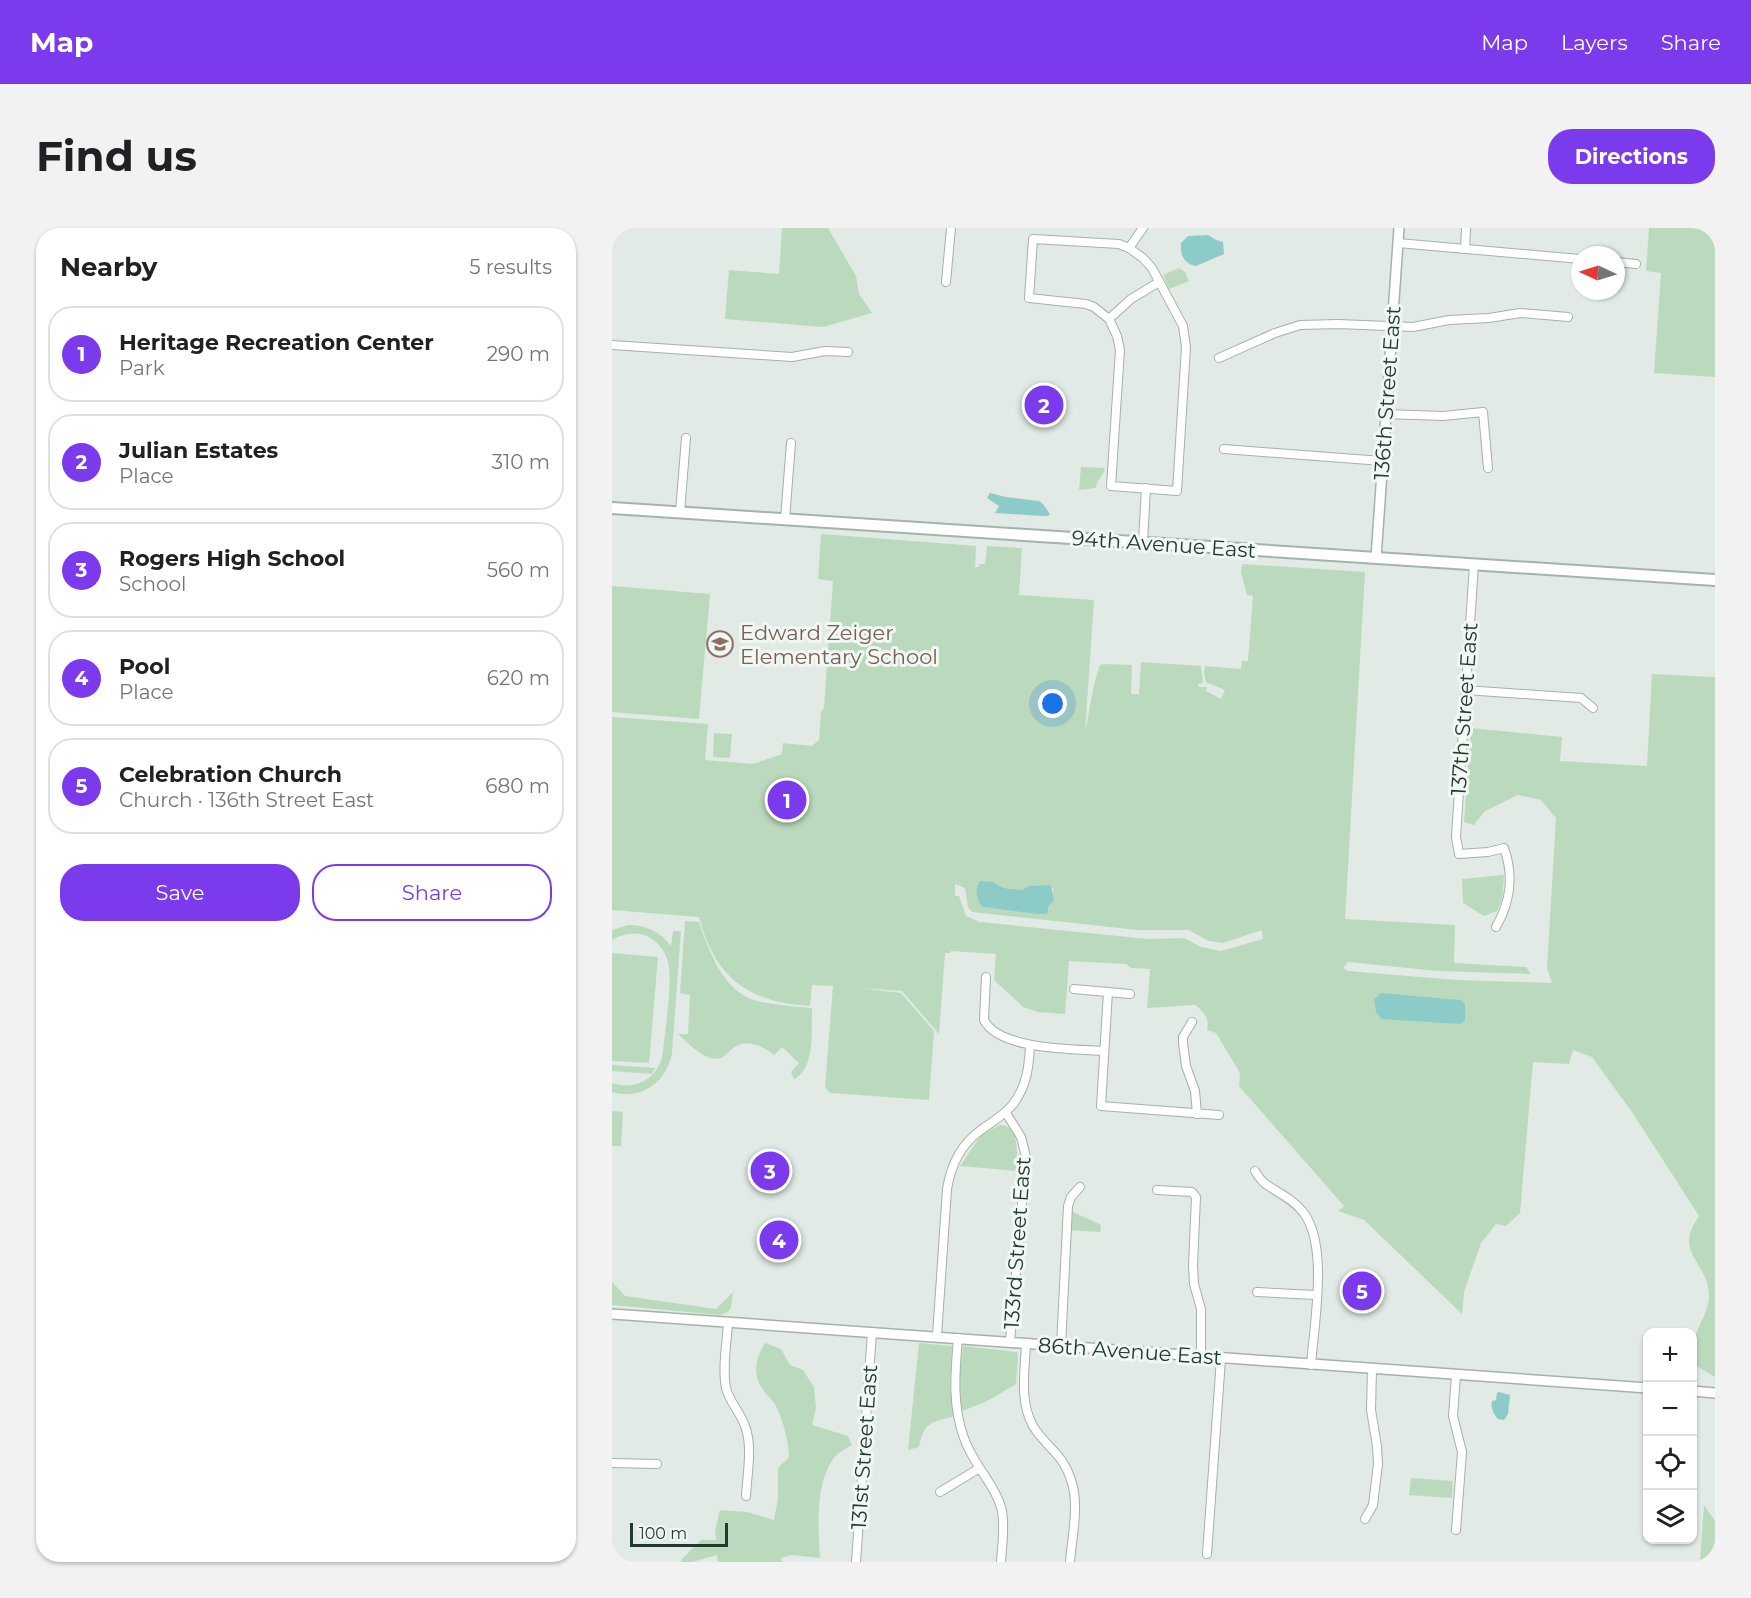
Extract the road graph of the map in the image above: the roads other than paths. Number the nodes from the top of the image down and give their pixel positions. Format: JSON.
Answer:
{"nodes":[{"id":1,"x":951,"y":228,"type":"edge"},
{"id":2,"x":1143,"y":228,"type":"edge"},
{"id":3,"x":1399,"y":228,"type":"edge"},
{"id":4,"x":1466,"y":228,"type":"edge"},
{"id":5,"x":1398,"y":243,"type":"junction"},
{"id":6,"x":1129,"y":248,"type":"junction"},
{"id":7,"x":1465,"y":249,"type":"junction"},
{"id":8,"x":1571,"y":258,"type":"edge"},
{"id":9,"x":1625,"y":263,"type":"edge"},
{"id":10,"x":1636,"y":264,"type":"dead end"},
{"id":11,"x":946,"y":282,"type":"dead end"},
{"id":12,"x":1159,"y":282,"type":"junction"},
{"id":13,"x":1568,"y":317,"type":"dead end"},
{"id":14,"x":1109,"y":319,"type":"junction"},
{"id":15,"x":1392,"y":326,"type":"junction"},
{"id":16,"x":612,"y":345,"type":"edge"},
{"id":17,"x":848,"y":352,"type":"dead end"},
{"id":18,"x":1219,"y":358,"type":"dead end"},
{"id":19,"x":1385,"y":414,"type":"junction"},
{"id":20,"x":686,"y":438,"type":"dead end"},
{"id":21,"x":791,"y":443,"type":"dead end"},
{"id":22,"x":1224,"y":449,"type":"dead end"},
{"id":23,"x":1382,"y":461,"type":"junction"},
{"id":24,"x":1488,"y":468,"type":"dead end"},
{"id":25,"x":1146,"y":488,"type":"junction"},
{"id":26,"x":612,"y":508,"type":"edge"},
{"id":27,"x":680,"y":512,"type":"junction"},
{"id":28,"x":785,"y":519,"type":"junction"},
{"id":29,"x":1143,"y":542,"type":"junction"},
{"id":30,"x":1376,"y":558,"type":"junction"},
{"id":31,"x":1474,"y":564,"type":"junction"},
{"id":32,"x":1715,"y":580,"type":"edge"},
{"id":33,"x":1465,"y":690,"type":"junction"},
{"id":34,"x":1593,"y":708,"type":"dead end"},
{"id":35,"x":1496,"y":927,"type":"dead end"},
{"id":36,"x":986,"y":976,"type":"dead end"},
{"id":37,"x":1074,"y":989,"type":"dead end"},
{"id":38,"x":1108,"y":992,"type":"junction"},
{"id":39,"x":1130,"y":994,"type":"dead end"},
{"id":40,"x":1192,"y":1022,"type":"dead end"},
{"id":41,"x":1030,"y":1045,"type":"junction"},
{"id":42,"x":1104,"y":1051,"type":"junction"},
{"id":43,"x":1006,"y":1113,"type":"junction"},
{"id":44,"x":1197,"y":1114,"type":"junction"},
{"id":45,"x":1219,"y":1115,"type":"dead end"},
{"id":46,"x":1255,"y":1171,"type":"dead end"},
{"id":47,"x":1080,"y":1187,"type":"dead end"},
{"id":48,"x":1157,"y":1190,"type":"dead end"},
{"id":49,"x":1257,"y":1292,"type":"dead end"},
{"id":50,"x":1316,"y":1295,"type":"junction"},
{"id":51,"x":612,"y":1314,"type":"edge"},
{"id":52,"x":728,"y":1322,"type":"junction"},
{"id":53,"x":872,"y":1332,"type":"junction"},
{"id":54,"x":937,"y":1336,"type":"junction"},
{"id":55,"x":958,"y":1338,"type":"junction"},
{"id":56,"x":1011,"y":1342,"type":"junction"},
{"id":57,"x":1026,"y":1343,"type":"junction"},
{"id":58,"x":1061,"y":1346,"type":"junction"},
{"id":59,"x":1201,"y":1357,"type":"junction"},
{"id":60,"x":1221,"y":1359,"type":"junction"},
{"id":61,"x":1311,"y":1365,"type":"junction"},
{"id":62,"x":1372,"y":1370,"type":"junction"},
{"id":63,"x":1456,"y":1375,"type":"junction"},
{"id":64,"x":1643,"y":1388,"type":"edge"},
{"id":65,"x":1697,"y":1391,"type":"edge"},
{"id":66,"x":1715,"y":1393,"type":"edge"},
{"id":67,"x":612,"y":1463,"type":"edge"},
{"id":68,"x":657,"y":1464,"type":"dead end"},
{"id":69,"x":978,"y":1469,"type":"junction"},
{"id":70,"x":940,"y":1492,"type":"dead end"},
{"id":71,"x":746,"y":1496,"type":"dead end"},
{"id":72,"x":1365,"y":1519,"type":"dead end"},
{"id":73,"x":1456,"y":1530,"type":"dead end"},
{"id":74,"x":1207,"y":1554,"type":"dead end"},
{"id":75,"x":856,"y":1562,"type":"edge"},
{"id":76,"x":1001,"y":1562,"type":"edge"},
{"id":77,"x":1070,"y":1562,"type":"edge"}],
"edges":[{"from":1,"to":11,"type":"street"},
{"from":2,"to":6,"type":"street"},
{"from":3,"to":5,"type":"street","name":"136th Street East"},
{"from":4,"to":7,"type":"street"},
{"from":5,"to":7,"type":"street"},
{"from":5,"to":15,"type":"street","name":"136th Street East"},
{"from":6,"to":12,"type":"street"},
{"from":6,"to":14,"type":"street"},
{"from":7,"to":8,"type":"street"},
{"from":9,"to":10,"type":"street"},
{"from":12,"to":14,"type":"street"},
{"from":12,"to":25,"type":"street"},
{"from":13,"to":15,"type":"street"},
{"from":14,"to":25,"type":"street"},
{"from":15,"to":18,"type":"street"},
{"from":15,"to":19,"type":"street","name":"136th Street East"},
{"from":16,"to":17,"type":"street"},
{"from":19,"to":23,"type":"street","name":"136th Street East"},
{"from":19,"to":24,"type":"street"},
{"from":20,"to":27,"type":"street"},
{"from":21,"to":28,"type":"street"},
{"from":22,"to":23,"type":"street"},
{"from":23,"to":30,"type":"street","name":"136th Street East"},
{"from":25,"to":29,"type":"street"},
{"from":26,"to":27,"type":"main road","name":"94th Avenue East"},
{"from":27,"to":28,"type":"main road","name":"94th Avenue East"},
{"from":28,"to":29,"type":"main road","name":"94th Avenue East"},
{"from":29,"to":30,"type":"main road","name":"94th Avenue East"},
{"from":30,"to":31,"type":"main road","name":"94th Avenue East"},
{"from":31,"to":32,"type":"main road","name":"94th Avenue East"},
{"from":31,"to":33,"type":"street","name":"137th Street East"},
{"from":33,"to":34,"type":"street"},
{"from":33,"to":35,"type":"street","name":"137th Street East"},
{"from":36,"to":41,"type":"street"},
{"from":37,"to":38,"type":"street"},
{"from":38,"to":39,"type":"street"},
{"from":38,"to":42,"type":"street"},
{"from":40,"to":44,"type":"street"},
{"from":41,"to":42,"type":"street"},
{"from":41,"to":43,"type":"street"},
{"from":42,"to":44,"type":"street"},
{"from":43,"to":54,"type":"street"},
{"from":43,"to":56,"type":"street","name":"133rd Street East"},
{"from":44,"to":45,"type":"street"},
{"from":46,"to":50,"type":"street"},
{"from":47,"to":58,"type":"street"},
{"from":48,"to":59,"type":"street"},
{"from":49,"to":50,"type":"street"},
{"from":50,"to":61,"type":"street"},
{"from":51,"to":52,"type":"street","name":"86th Avenue East"},
{"from":52,"to":53,"type":"street","name":"86th Avenue East"},
{"from":52,"to":71,"type":"street"},
{"from":53,"to":54,"type":"street","name":"86th Avenue East"},
{"from":53,"to":75,"type":"street","name":"131st Street East"},
{"from":54,"to":55,"type":"street","name":"86th Avenue East"},
{"from":55,"to":56,"type":"street","name":"86th Avenue East"},
{"from":55,"to":69,"type":"street"},
{"from":56,"to":57,"type":"street","name":"86th Avenue East"},
{"from":57,"to":58,"type":"street","name":"86th Avenue East"},
{"from":57,"to":77,"type":"street","name":"133rd Street East"},
{"from":58,"to":59,"type":"street","name":"86th Avenue East"},
{"from":59,"to":60,"type":"street","name":"86th Avenue East"},
{"from":60,"to":61,"type":"street","name":"86th Avenue East"},
{"from":60,"to":74,"type":"street"},
{"from":61,"to":62,"type":"street","name":"86th Avenue East"},
{"from":62,"to":63,"type":"street","name":"86th Avenue East"},
{"from":62,"to":72,"type":"street"},
{"from":63,"to":64,"type":"street","name":"86th Avenue East"},
{"from":63,"to":73,"type":"street"},
{"from":65,"to":66,"type":"street"},
{"from":67,"to":68,"type":"street"},
{"from":69,"to":70,"type":"street"},
{"from":69,"to":76,"type":"street"}]}
